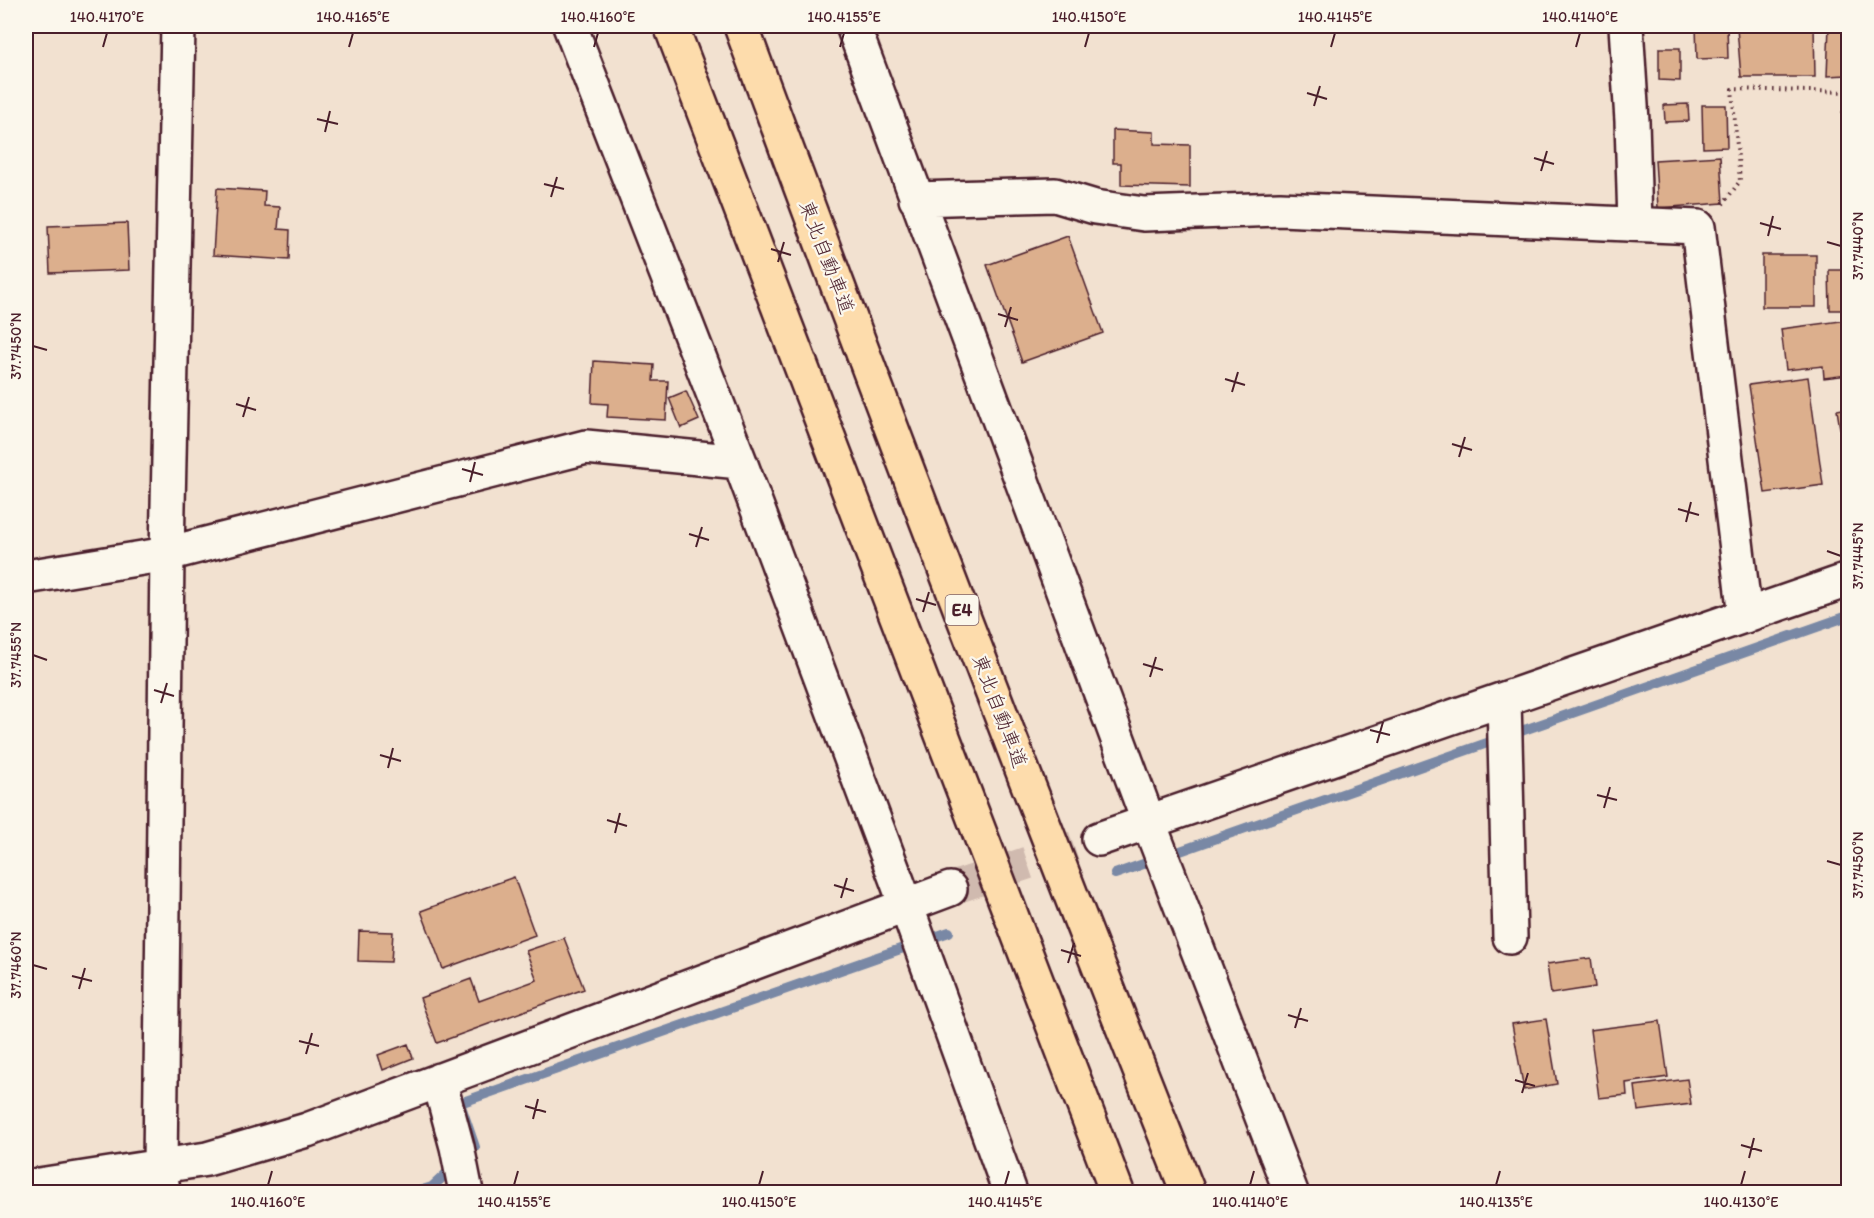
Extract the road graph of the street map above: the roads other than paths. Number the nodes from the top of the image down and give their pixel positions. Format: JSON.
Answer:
{"nodes":[{"id":1,"x":178,"y":26,"type":"edge"},
{"id":2,"x":570,"y":26,"type":"edge"},
{"id":3,"x":671,"y":26,"type":"edge"},
{"id":4,"x":741,"y":26,"type":"edge"},
{"id":5,"x":853,"y":26,"type":"edge"},
{"id":6,"x":1626,"y":26,"type":"edge"},
{"id":7,"x":916,"y":199,"type":"junction"},
{"id":8,"x":1635,"y":224,"type":"junction"},
{"id":9,"x":740,"y":462,"type":"junction"},
{"id":10,"x":167,"y":554,"type":"junction"},
{"id":11,"x":26,"y":577,"type":"edge"},
{"id":12,"x":1848,"y":580,"type":"edge"},
{"id":13,"x":1745,"y":616,"type":"junction"},
{"id":14,"x":1504,"y":700,"type":"junction"},
{"id":15,"x":1149,"y":823,"type":"junction"},
{"id":16,"x":1099,"y":839,"type":"tunnel mouth"},
{"id":17,"x":950,"y":889,"type":"tunnel mouth"},
{"id":18,"x":906,"y":905,"type":"junction"},
{"id":19,"x":1510,"y":937,"type":"dead end"},
{"id":20,"x":440,"y":1080,"type":"junction"},
{"id":21,"x":161,"y":1180,"type":"edge"},
{"id":22,"x":26,"y":1187,"type":"edge"},
{"id":23,"x":466,"y":1192,"type":"edge"},
{"id":24,"x":1010,"y":1192,"type":"edge"},
{"id":25,"x":1117,"y":1192,"type":"edge"},
{"id":26,"x":1188,"y":1192,"type":"edge"},
{"id":27,"x":1291,"y":1192,"type":"edge"}],
"edges":[{"from":1,"to":10,"type":"street"},
{"from":2,"to":9,"type":"street"},
{"from":3,"to":25,"type":"highway"},
{"from":4,"to":26,"type":"highway","name":"東北自動車道","number":"E4"},
{"from":5,"to":7,"type":"street"},
{"from":6,"to":8,"type":"street"},
{"from":7,"to":8,"type":"street"},
{"from":7,"to":15,"type":"street"},
{"from":8,"to":13,"type":"street"},
{"from":9,"to":10,"type":"street"},
{"from":9,"to":18,"type":"street"},
{"from":10,"to":11,"type":"street"},
{"from":10,"to":21,"type":"street"},
{"from":12,"to":13,"type":"street"},
{"from":13,"to":14,"type":"street"},
{"from":14,"to":15,"type":"street"},
{"from":14,"to":19,"type":"street"},
{"from":15,"to":16,"type":"street"},
{"from":15,"to":27,"type":"street"},
{"from":17,"to":18,"type":"street"},
{"from":18,"to":20,"type":"street"},
{"from":18,"to":24,"type":"street"},
{"from":20,"to":21,"type":"street"},
{"from":20,"to":23,"type":"street"},
{"from":21,"to":22,"type":"street"}]}
